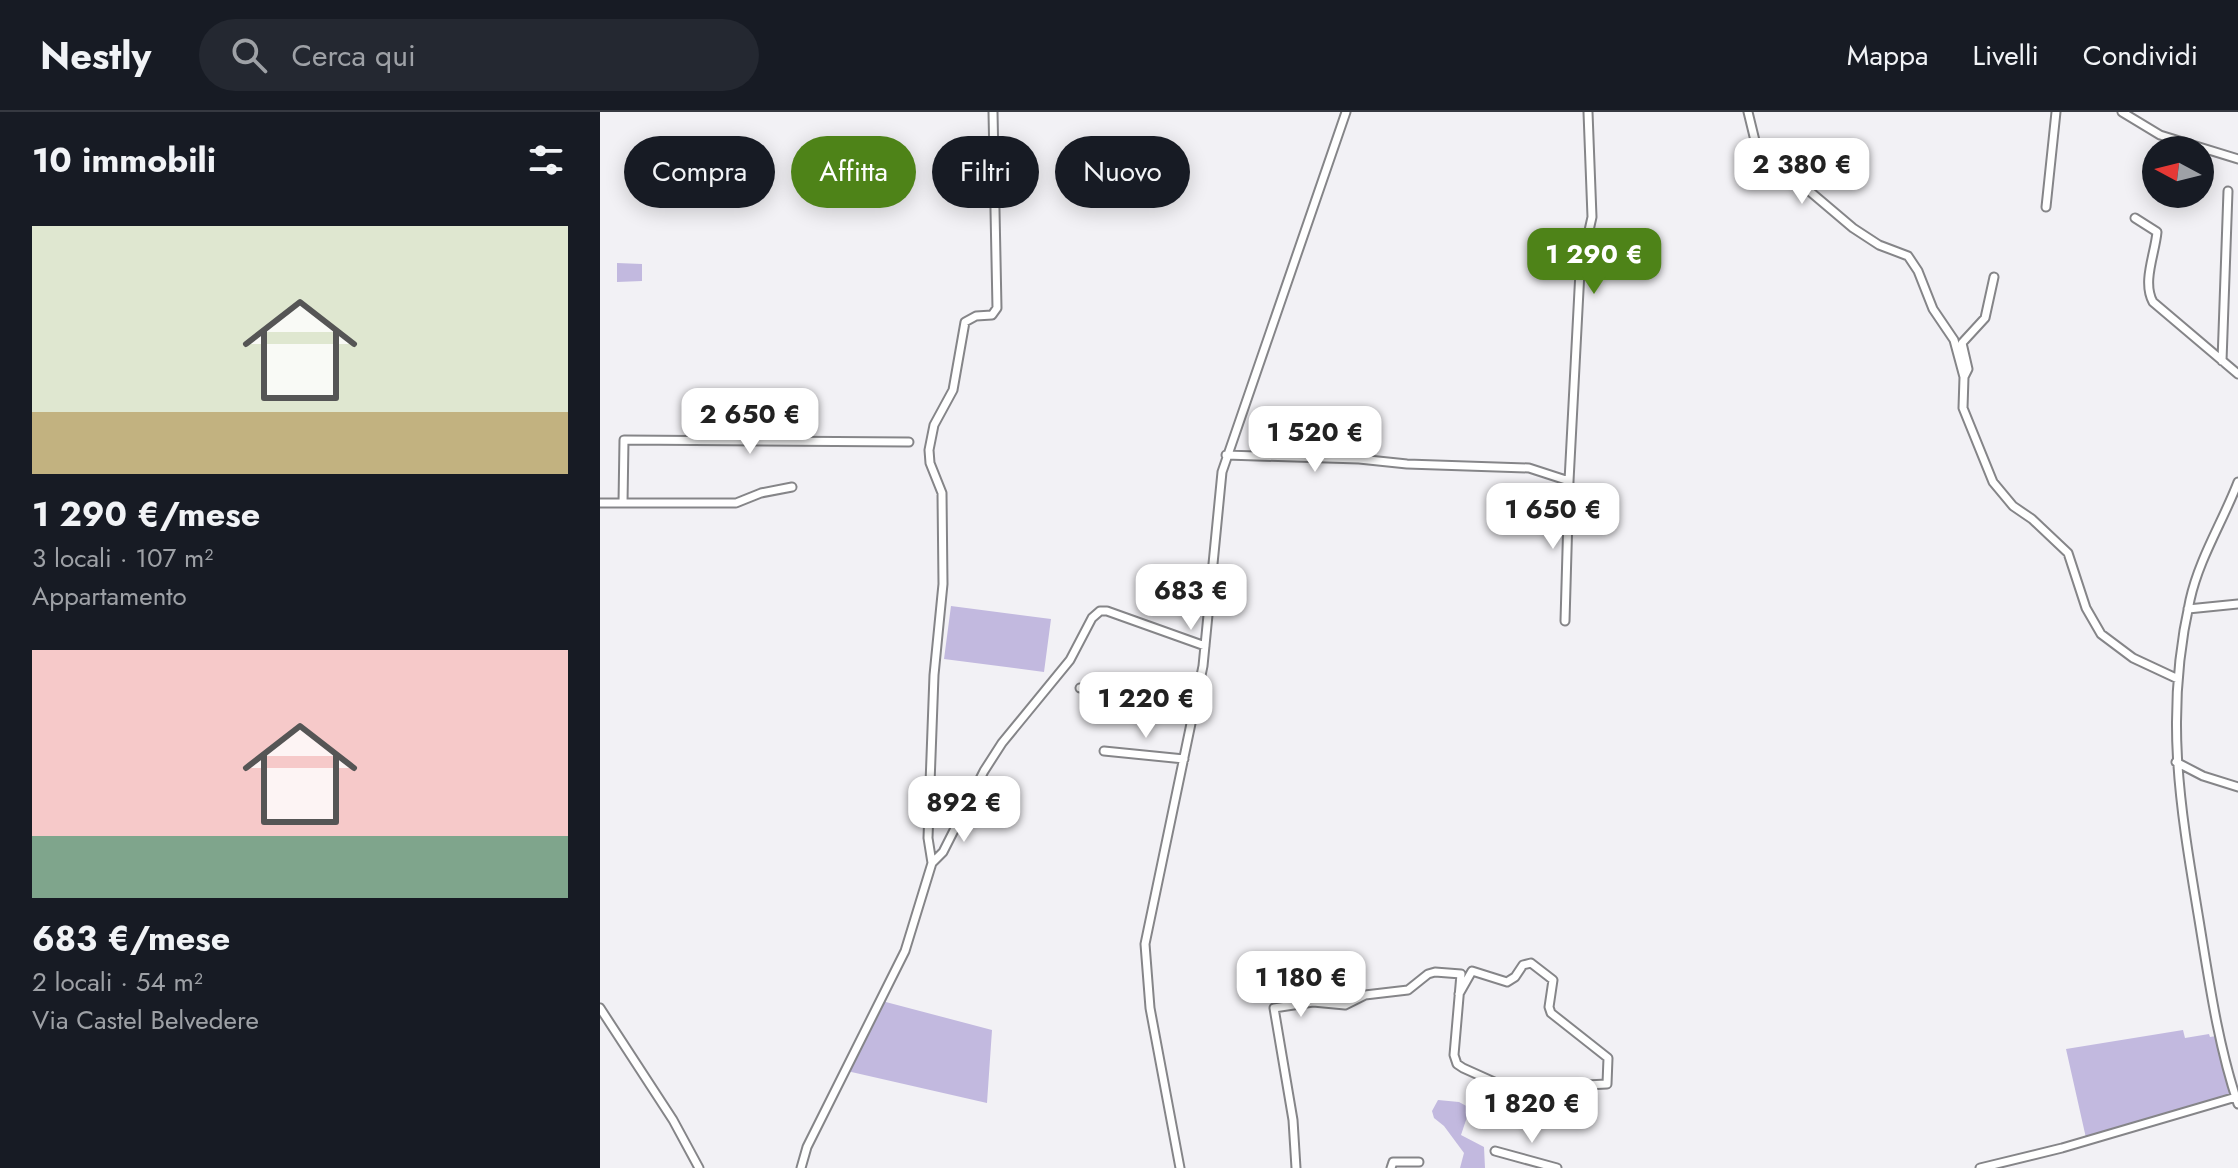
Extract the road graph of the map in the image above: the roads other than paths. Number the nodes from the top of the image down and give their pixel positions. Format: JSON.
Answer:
{"nodes":[{"id":1,"x":993,"y":112,"type":"edge"},
{"id":2,"x":1346,"y":112,"type":"edge"},
{"id":3,"x":1588,"y":112,"type":"edge"},
{"id":4,"x":1748,"y":112,"type":"edge"},
{"id":5,"x":2056,"y":112,"type":"edge"},
{"id":6,"x":2122,"y":112,"type":"edge"},
{"id":7,"x":2238,"y":159,"type":"edge"},
{"id":8,"x":2228,"y":191,"type":"dead end"},
{"id":9,"x":2046,"y":207,"type":"dead end"},
{"id":10,"x":2135,"y":218,"type":"dead end"},
{"id":11,"x":1994,"y":277,"type":"dead end"},
{"id":12,"x":2222,"y":361,"type":"junction"},
{"id":13,"x":2238,"y":374,"type":"edge"},
{"id":14,"x":1964,"y":377,"type":"junction"},
{"id":15,"x":909,"y":442,"type":"dead end"},
{"id":16,"x":1226,"y":455,"type":"junction"},
{"id":17,"x":1569,"y":481,"type":"junction"},
{"id":18,"x":2238,"y":482,"type":"edge"},
{"id":19,"x":792,"y":487,"type":"dead end"},
{"id":20,"x":2235,"y":496,"type":"edge"},
{"id":21,"x":600,"y":503,"type":"edge"},
{"id":22,"x":623,"y":503,"type":"junction"},
{"id":23,"x":2238,"y":604,"type":"edge"},
{"id":24,"x":2188,"y":609,"type":"junction"},
{"id":25,"x":1565,"y":621,"type":"dead end"},
{"id":26,"x":1205,"y":646,"type":"junction"},
{"id":27,"x":2178,"y":679,"type":"junction"},
{"id":28,"x":1080,"y":688,"type":"dead end"},
{"id":29,"x":1196,"y":701,"type":"junction"},
{"id":30,"x":1104,"y":751,"type":"dead end"},
{"id":31,"x":1184,"y":759,"type":"junction"},
{"id":32,"x":2176,"y":762,"type":"junction"},
{"id":33,"x":2238,"y":787,"type":"edge"},
{"id":34,"x":932,"y":863,"type":"junction"},
{"id":35,"x":1459,"y":994,"type":"junction"},
{"id":36,"x":600,"y":1008,"type":"edge"},
{"id":37,"x":2237,"y":1101,"type":"edge"},
{"id":38,"x":1495,"y":1151,"type":"dead end"},
{"id":39,"x":1419,"y":1162,"type":"dead end"},
{"id":40,"x":699,"y":1168,"type":"edge"},
{"id":41,"x":801,"y":1168,"type":"edge"},
{"id":42,"x":1180,"y":1168,"type":"edge"},
{"id":43,"x":1296,"y":1168,"type":"edge"},
{"id":44,"x":1391,"y":1168,"type":"edge"},
{"id":45,"x":1557,"y":1168,"type":"edge"},
{"id":46,"x":1980,"y":1168,"type":"edge"}],
"edges":[{"from":1,"to":34,"type":"street"},
{"from":2,"to":16,"type":"street"},
{"from":3,"to":17,"type":"street"},
{"from":4,"to":14,"type":"street"},
{"from":5,"to":9,"type":"street"},
{"from":6,"to":7,"type":"street"},
{"from":8,"to":12,"type":"street"},
{"from":10,"to":12,"type":"street"},
{"from":11,"to":14,"type":"street"},
{"from":12,"to":13,"type":"street"},
{"from":14,"to":27,"type":"street"},
{"from":15,"to":22,"type":"street"},
{"from":16,"to":17,"type":"street"},
{"from":16,"to":26,"type":"street"},
{"from":17,"to":25,"type":"street"},
{"from":18,"to":20,"type":"street"},
{"from":19,"to":22,"type":"street"},
{"from":20,"to":24,"type":"street"},
{"from":21,"to":22,"type":"street"},
{"from":23,"to":24,"type":"street"},
{"from":24,"to":27,"type":"street"},
{"from":26,"to":29,"type":"street"},
{"from":26,"to":34,"type":"street"},
{"from":27,"to":32,"type":"street"},
{"from":28,"to":29,"type":"street"},
{"from":29,"to":31,"type":"street"},
{"from":30,"to":31,"type":"street"},
{"from":31,"to":42,"type":"street"},
{"from":32,"to":33,"type":"street"},
{"from":32,"to":37,"type":"street"},
{"from":34,"to":41,"type":"street"},
{"from":35,"to":35,"type":"street"},
{"from":35,"to":43,"type":"street"},
{"from":36,"to":40,"type":"street"},
{"from":37,"to":46,"type":"street"},
{"from":38,"to":45,"type":"street"},
{"from":39,"to":44,"type":"street"}]}
